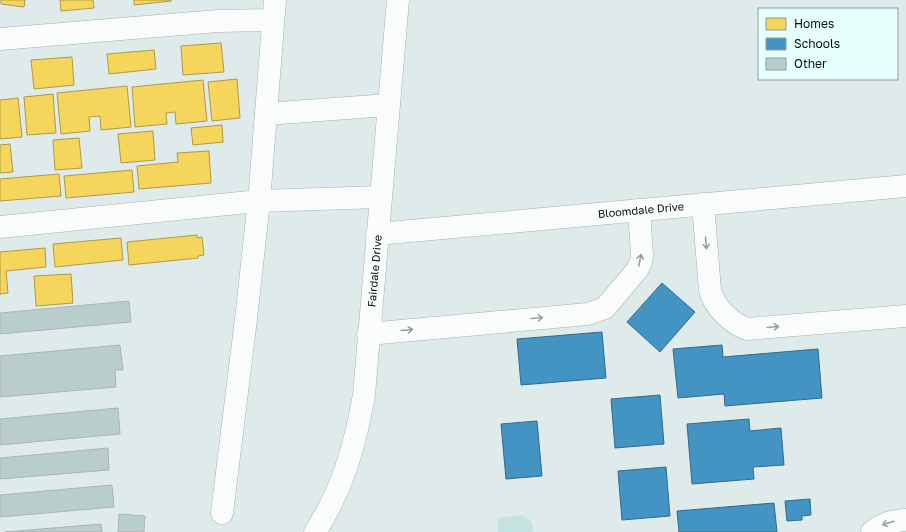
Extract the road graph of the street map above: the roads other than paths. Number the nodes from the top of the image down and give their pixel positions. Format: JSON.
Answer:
{"nodes":[{"id":1,"x":398,"y":0,"type":"edge"},
{"id":2,"x":274,"y":10,"type":"edge"},
{"id":3,"x":0,"y":39,"type":"edge"},
{"id":4,"x":388,"y":105,"type":"junction"},
{"id":5,"x":266,"y":114,"type":"junction"},
{"id":6,"x":906,"y":186,"type":"edge"},
{"id":7,"x":380,"y":197,"type":"junction"},
{"id":8,"x":259,"y":202,"type":"junction"},
{"id":9,"x":703,"y":204,"type":"junction"},
{"id":10,"x":639,"y":210,"type":"junction"},
{"id":11,"x":0,"y":227,"type":"edge"},
{"id":12,"x":377,"y":234,"type":"junction"},
{"id":13,"x":906,"y":316,"type":"edge"},
{"id":14,"x":368,"y":334,"type":"junction"},
{"id":15,"x":222,"y":513,"type":"dead end"},
{"id":16,"x":906,"y":520,"type":"edge"},
{"id":17,"x":315,"y":532,"type":"edge"},
{"id":18,"x":872,"y":532,"type":"edge"}],
"edges":[{"from":1,"to":4,"type":"street","name":"Fairdale Drive"},
{"from":2,"to":3,"type":"street"},
{"from":2,"to":5,"type":"street"},
{"from":4,"to":5,"type":"street"},
{"from":4,"to":7,"type":"street","name":"Fairdale Drive"},
{"from":5,"to":8,"type":"street"},
{"from":6,"to":9,"type":"street","name":"Bloomdale Drive"},
{"from":7,"to":8,"type":"street"},
{"from":7,"to":12,"type":"street","name":"Fairdale Drive"},
{"from":8,"to":11,"type":"street"},
{"from":8,"to":15,"type":"street"},
{"from":9,"to":10,"type":"street","name":"Bloomdale Drive"},
{"from":9,"to":13,"type":"street","one_way":true},
{"from":10,"to":12,"type":"street","name":"Bloomdale Drive"},
{"from":14,"to":10,"type":"street","one_way":true},
{"from":12,"to":14,"type":"street","name":"Fairdale Drive"},
{"from":14,"to":17,"type":"street","name":"Fairdale Drive"},
{"from":16,"to":18,"type":"street","one_way":true}]}
